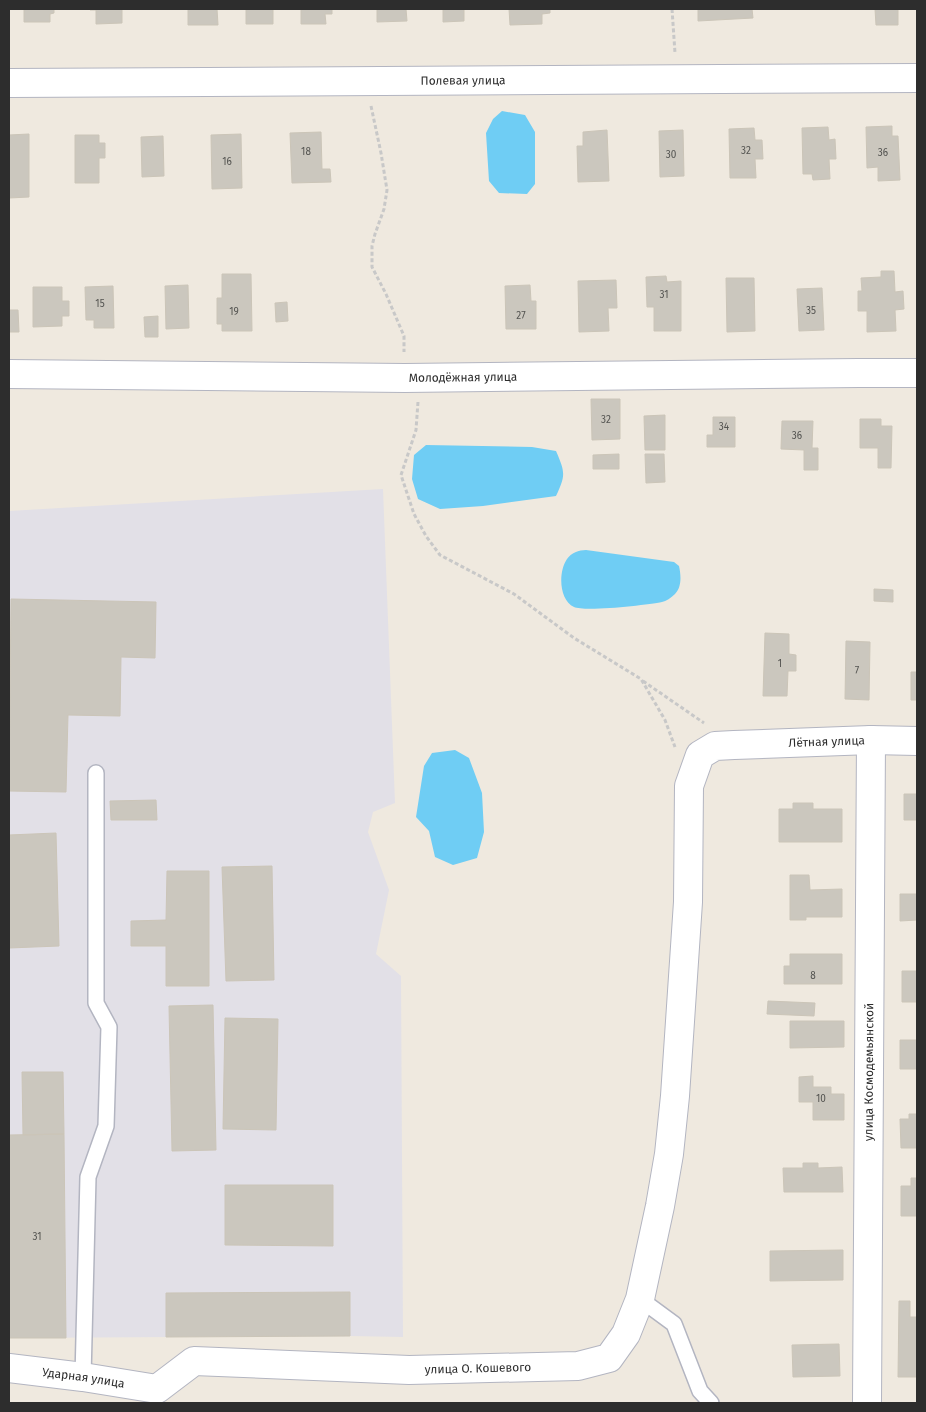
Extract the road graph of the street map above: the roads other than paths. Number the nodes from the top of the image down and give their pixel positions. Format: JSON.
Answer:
{"nodes":[{"id":1,"x":917,"y":78,"type":"edge"},
{"id":2,"x":9,"y":83,"type":"edge"},
{"id":3,"x":917,"y":373,"type":"edge"},
{"id":4,"x":9,"y":374,"type":"edge"},
{"id":5,"x":871,"y":740,"type":"junction"},
{"id":6,"x":917,"y":741,"type":"edge"},
{"id":7,"x":96,"y":773,"type":"dead end"},
{"id":8,"x":688,"y":786,"type":"joint"},
{"id":9,"x":640,"y":1299,"type":"junction"},
{"id":10,"x":9,"y":1368,"type":"edge"},
{"id":11,"x":83,"y":1377,"type":"junction"},
{"id":12,"x":157,"y":1389,"type":"joint"},
{"id":13,"x":711,"y":1403,"type":"edge"},
{"id":14,"x":867,"y":1403,"type":"edge"}],
"edges":[{"from":1,"to":2,"type":"street","name":"Полевая улица"},
{"from":3,"to":4,"type":"street","name":"Молодёжная улица"},
{"from":5,"to":6,"type":"street","name":"Лётная улица"},
{"from":5,"to":8,"type":"street","name":"Лётная улица"},
{"from":5,"to":14,"type":"street","name":"улица Космодемьянской"},
{"from":7,"to":11,"type":"lane"},
{"from":8,"to":9,"type":"street","name":"улица О. Кошевого"},
{"from":9,"to":12,"type":"street","name":"улица О. Кошевого"},
{"from":9,"to":13,"type":"lane"},
{"from":10,"to":11,"type":"street","name":"Ударная улица"},
{"from":11,"to":12,"type":"street","name":"Ударная улица"}]}
